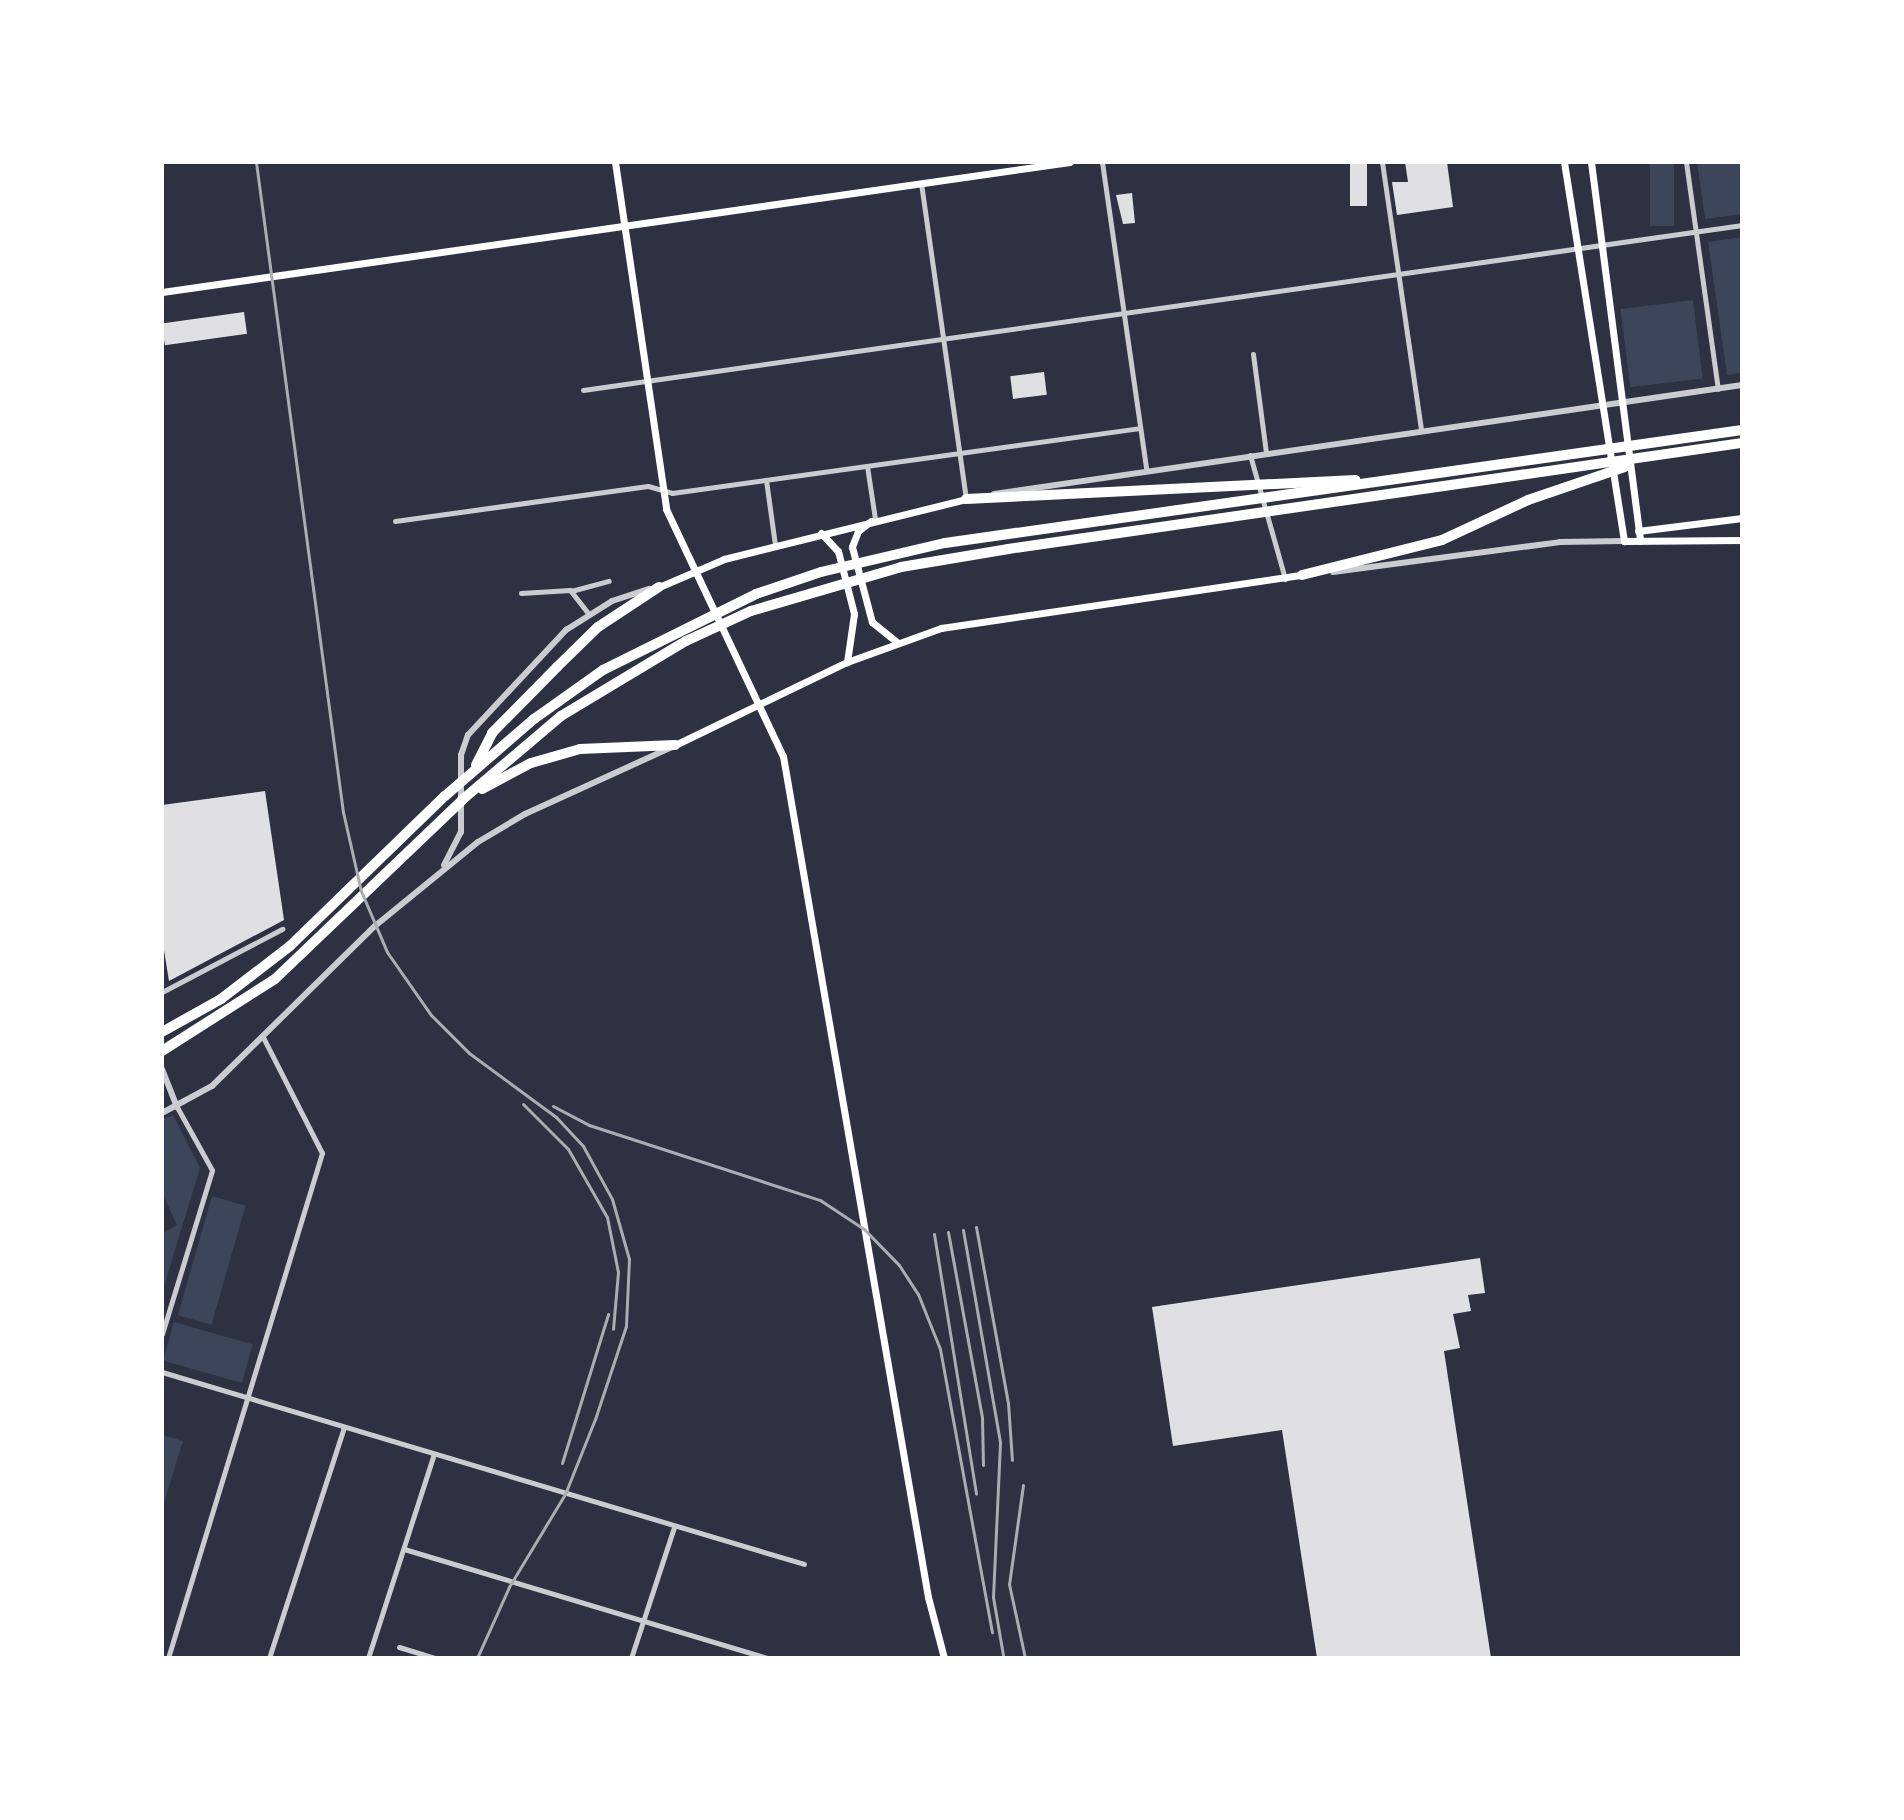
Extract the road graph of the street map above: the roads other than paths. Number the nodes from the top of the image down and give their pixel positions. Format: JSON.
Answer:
{"nodes":[{"id":1,"x":615,"y":162,"type":"edge"},
{"id":2,"x":1070,"y":162,"type":"edge"},
{"id":3,"x":1102,"y":162,"type":"edge"},
{"id":4,"x":1382,"y":162,"type":"edge"},
{"id":5,"x":1567,"y":162,"type":"edge"},
{"id":6,"x":1591,"y":162,"type":"edge"},
{"id":7,"x":1686,"y":162,"type":"edge"},
{"id":8,"x":921,"y":183,"type":"junction"},
{"id":9,"x":1742,"y":225,"type":"edge"},
{"id":10,"x":624,"y":226,"type":"junction"},
{"id":11,"x":1695,"y":232,"type":"junction"},
{"id":12,"x":1599,"y":246,"type":"junction"},
{"id":13,"x":1574,"y":249,"type":"junction"},
{"id":14,"x":1399,"y":274,"type":"junction"},
{"id":15,"x":162,"y":292,"type":"edge"},
{"id":16,"x":1123,"y":313,"type":"junction"},
{"id":17,"x":943,"y":339,"type":"junction"},
{"id":18,"x":1253,"y":354,"type":"dead end"},
{"id":19,"x":645,"y":382,"type":"junction"},
{"id":20,"x":1742,"y":385,"type":"edge"},
{"id":21,"x":1718,"y":389,"type":"junction"},
{"id":22,"x":583,"y":390,"type":"dead end"},
{"id":23,"x":1620,"y":403,"type":"junction"},
{"id":24,"x":1604,"y":405,"type":"junction"},
{"id":25,"x":1140,"y":428,"type":"junction"},
{"id":26,"x":1421,"y":430,"type":"junction"},
{"id":27,"x":1742,"y":430,"type":"edge"},
{"id":28,"x":1742,"y":443,"type":"edge"},
{"id":29,"x":960,"y":453,"type":"junction"},
{"id":30,"x":1266,"y":453,"type":"junction"},
{"id":31,"x":1250,"y":455,"type":"junction"},
{"id":32,"x":1651,"y":457,"type":"junction"},
{"id":33,"x":867,"y":466,"type":"junction"},
{"id":34,"x":1146,"y":469,"type":"junction"},
{"id":35,"x":1437,"y":476,"type":"junction"},
{"id":36,"x":766,"y":480,"type":"junction"},
{"id":37,"x":662,"y":489,"type":"junction"},
{"id":38,"x":966,"y":499,"type":"junction"},
{"id":39,"x":1742,"y":518,"type":"edge"},
{"id":40,"x":873,"y":519,"type":"junction"},
{"id":41,"x":395,"y":521,"type":"dead end"},
{"id":42,"x":1638,"y":531,"type":"junction"},
{"id":43,"x":821,"y":533,"type":"junction"},
{"id":44,"x":1742,"y":540,"type":"edge"},
{"id":45,"x":1624,"y":541,"type":"junction"},
{"id":46,"x":1640,"y":541,"type":"junction"},
{"id":47,"x":775,"y":545,"type":"junction"},
{"id":48,"x":693,"y":574,"type":"junction"},
{"id":49,"x":1302,"y":575,"type":"junction"},
{"id":50,"x":1285,"y":579,"type":"junction"},
{"id":51,"x":609,"y":581,"type":"dead end"},
{"id":52,"x":659,"y":587,"type":"junction"},
{"id":53,"x":571,"y":591,"type":"junction"},
{"id":54,"x":521,"y":593,"type":"dead end"},
{"id":55,"x":588,"y":613,"type":"junction"},
{"id":56,"x":898,"y":643,"type":"junction"},
{"id":57,"x":847,"y":662,"type":"junction"},
{"id":58,"x":763,"y":705,"type":"junction"},
{"id":59,"x":675,"y":745,"type":"junction"},
{"id":60,"x":473,"y":771,"type":"junction"},
{"id":61,"x":462,"y":800,"type":"junction"},
{"id":62,"x":461,"y":832,"type":"junction"},
{"id":63,"x":478,"y":842,"type":"junction"},
{"id":64,"x":436,"y":874,"type":"junction"},
{"id":65,"x":282,"y":929,"type":"dead end"},
{"id":66,"x":162,"y":992,"type":"edge"},
{"id":67,"x":162,"y":1032,"type":"edge"},
{"id":68,"x":262,"y":1035,"type":"junction"},
{"id":69,"x":162,"y":1051,"type":"edge"},
{"id":70,"x":163,"y":1072,"type":"edge"},
{"id":71,"x":177,"y":1107,"type":"junction"},
{"id":72,"x":162,"y":1113,"type":"edge"},
{"id":73,"x":162,"y":1334,"type":"edge"},
{"id":74,"x":162,"y":1372,"type":"edge"},
{"id":75,"x":251,"y":1399,"type":"junction"},
{"id":76,"x":344,"y":1427,"type":"junction"},
{"id":77,"x":434,"y":1454,"type":"junction"},
{"id":78,"x":674,"y":1527,"type":"junction"},
{"id":79,"x":404,"y":1549,"type":"junction"},
{"id":80,"x":804,"y":1564,"type":"dead end"},
{"id":81,"x":642,"y":1620,"type":"junction"},
{"id":82,"x":399,"y":1647,"type":"dead end"},
{"id":83,"x":168,"y":1658,"type":"edge"},
{"id":84,"x":269,"y":1658,"type":"edge"},
{"id":85,"x":368,"y":1658,"type":"edge"},
{"id":86,"x":435,"y":1658,"type":"edge"},
{"id":87,"x":631,"y":1658,"type":"edge"},
{"id":88,"x":767,"y":1658,"type":"edge"},
{"id":89,"x":944,"y":1658,"type":"edge"}],
"edges":[{"from":1,"to":10,"type":"main road"},
{"from":2,"to":8,"type":"main road"},
{"from":3,"to":16,"type":"street"},
{"from":4,"to":14,"type":"street"},
{"from":5,"to":13,"type":"main road"},
{"from":6,"to":12,"type":"main road"},
{"from":7,"to":11,"type":"street"},
{"from":8,"to":10,"type":"main road"},
{"from":8,"to":17,"type":"street"},
{"from":9,"to":11,"type":"street"},
{"from":10,"to":15,"type":"main road"},
{"from":10,"to":19,"type":"main road"},
{"from":11,"to":12,"type":"street"},
{"from":11,"to":21,"type":"street"},
{"from":12,"to":13,"type":"street"},
{"from":12,"to":23,"type":"main road"},
{"from":13,"to":14,"type":"street"},
{"from":13,"to":24,"type":"main road"},
{"from":14,"to":16,"type":"street"},
{"from":14,"to":26,"type":"street"},
{"from":16,"to":17,"type":"street"},
{"from":16,"to":25,"type":"street"},
{"from":17,"to":19,"type":"street"},
{"from":17,"to":29,"type":"street"},
{"from":18,"to":30,"type":"street"},
{"from":19,"to":22,"type":"street"},
{"from":19,"to":37,"type":"main road"},
{"from":20,"to":21,"type":"street"},
{"from":21,"to":23,"type":"street"},
{"from":23,"to":24,"type":"street"},
{"from":23,"to":42,"type":"main road"},
{"from":24,"to":26,"type":"street"},
{"from":24,"to":45,"type":"main road"},
{"from":25,"to":29,"type":"street"},
{"from":25,"to":34,"type":"street"},
{"from":26,"to":30,"type":"street"},
{"from":27,"to":35,"type":"highway"},
{"from":28,"to":32,"type":"highway"},
{"from":29,"to":33,"type":"street"},
{"from":29,"to":38,"type":"street"},
{"from":30,"to":31,"type":"street"},
{"from":31,"to":34,"type":"street"},
{"from":31,"to":50,"type":"street"},
{"from":32,"to":49,"type":"highway"},
{"from":32,"to":61,"type":"highway"},
{"from":33,"to":36,"type":"street"},
{"from":33,"to":40,"type":"street"},
{"from":34,"to":38,"type":"street"},
{"from":35,"to":38,"type":"highway"},
{"from":35,"to":60,"type":"highway"},
{"from":36,"to":37,"type":"street"},
{"from":36,"to":47,"type":"street"},
{"from":37,"to":41,"type":"street"},
{"from":37,"to":48,"type":"main road"},
{"from":38,"to":40,"type":"main road"},
{"from":39,"to":42,"type":"main road"},
{"from":40,"to":43,"type":"main road"},
{"from":40,"to":56,"type":"main road"},
{"from":42,"to":46,"type":"main road"},
{"from":43,"to":47,"type":"main road"},
{"from":43,"to":57,"type":"main road"},
{"from":44,"to":46,"type":"main road"},
{"from":45,"to":46,"type":"main road"},
{"from":45,"to":49,"type":"street"},
{"from":47,"to":48,"type":"main road"},
{"from":48,"to":52,"type":"main road"},
{"from":48,"to":58,"type":"main road"},
{"from":49,"to":50,"type":"main road"},
{"from":50,"to":56,"type":"main road"},
{"from":51,"to":53,"type":"street"},
{"from":52,"to":55,"type":"street"},
{"from":52,"to":60,"type":"highway"},
{"from":53,"to":54,"type":"street"},
{"from":53,"to":55,"type":"street"},
{"from":55,"to":62,"type":"street"},
{"from":56,"to":57,"type":"main road"},
{"from":57,"to":58,"type":"main road"},
{"from":58,"to":59,"type":"main road"},
{"from":58,"to":89,"type":"main road"},
{"from":59,"to":61,"type":"highway"},
{"from":59,"to":63,"type":"street"},
{"from":60,"to":67,"type":"highway"},
{"from":61,"to":69,"type":"highway"},
{"from":62,"to":63,"type":"street"},
{"from":62,"to":64,"type":"street"},
{"from":63,"to":64,"type":"street"},
{"from":64,"to":68,"type":"street"},
{"from":65,"to":66,"type":"street"},
{"from":68,"to":71,"type":"street"},
{"from":68,"to":75,"type":"street"},
{"from":70,"to":71,"type":"street"},
{"from":71,"to":72,"type":"street"},
{"from":71,"to":73,"type":"street"},
{"from":74,"to":75,"type":"street"},
{"from":75,"to":76,"type":"street"},
{"from":75,"to":83,"type":"street"},
{"from":76,"to":77,"type":"street"},
{"from":76,"to":84,"type":"street"},
{"from":77,"to":78,"type":"street"},
{"from":77,"to":79,"type":"street"},
{"from":78,"to":80,"type":"street"},
{"from":78,"to":81,"type":"street"},
{"from":79,"to":81,"type":"street"},
{"from":79,"to":85,"type":"street"},
{"from":81,"to":87,"type":"street"},
{"from":81,"to":88,"type":"street"},
{"from":82,"to":86,"type":"street"}]}
